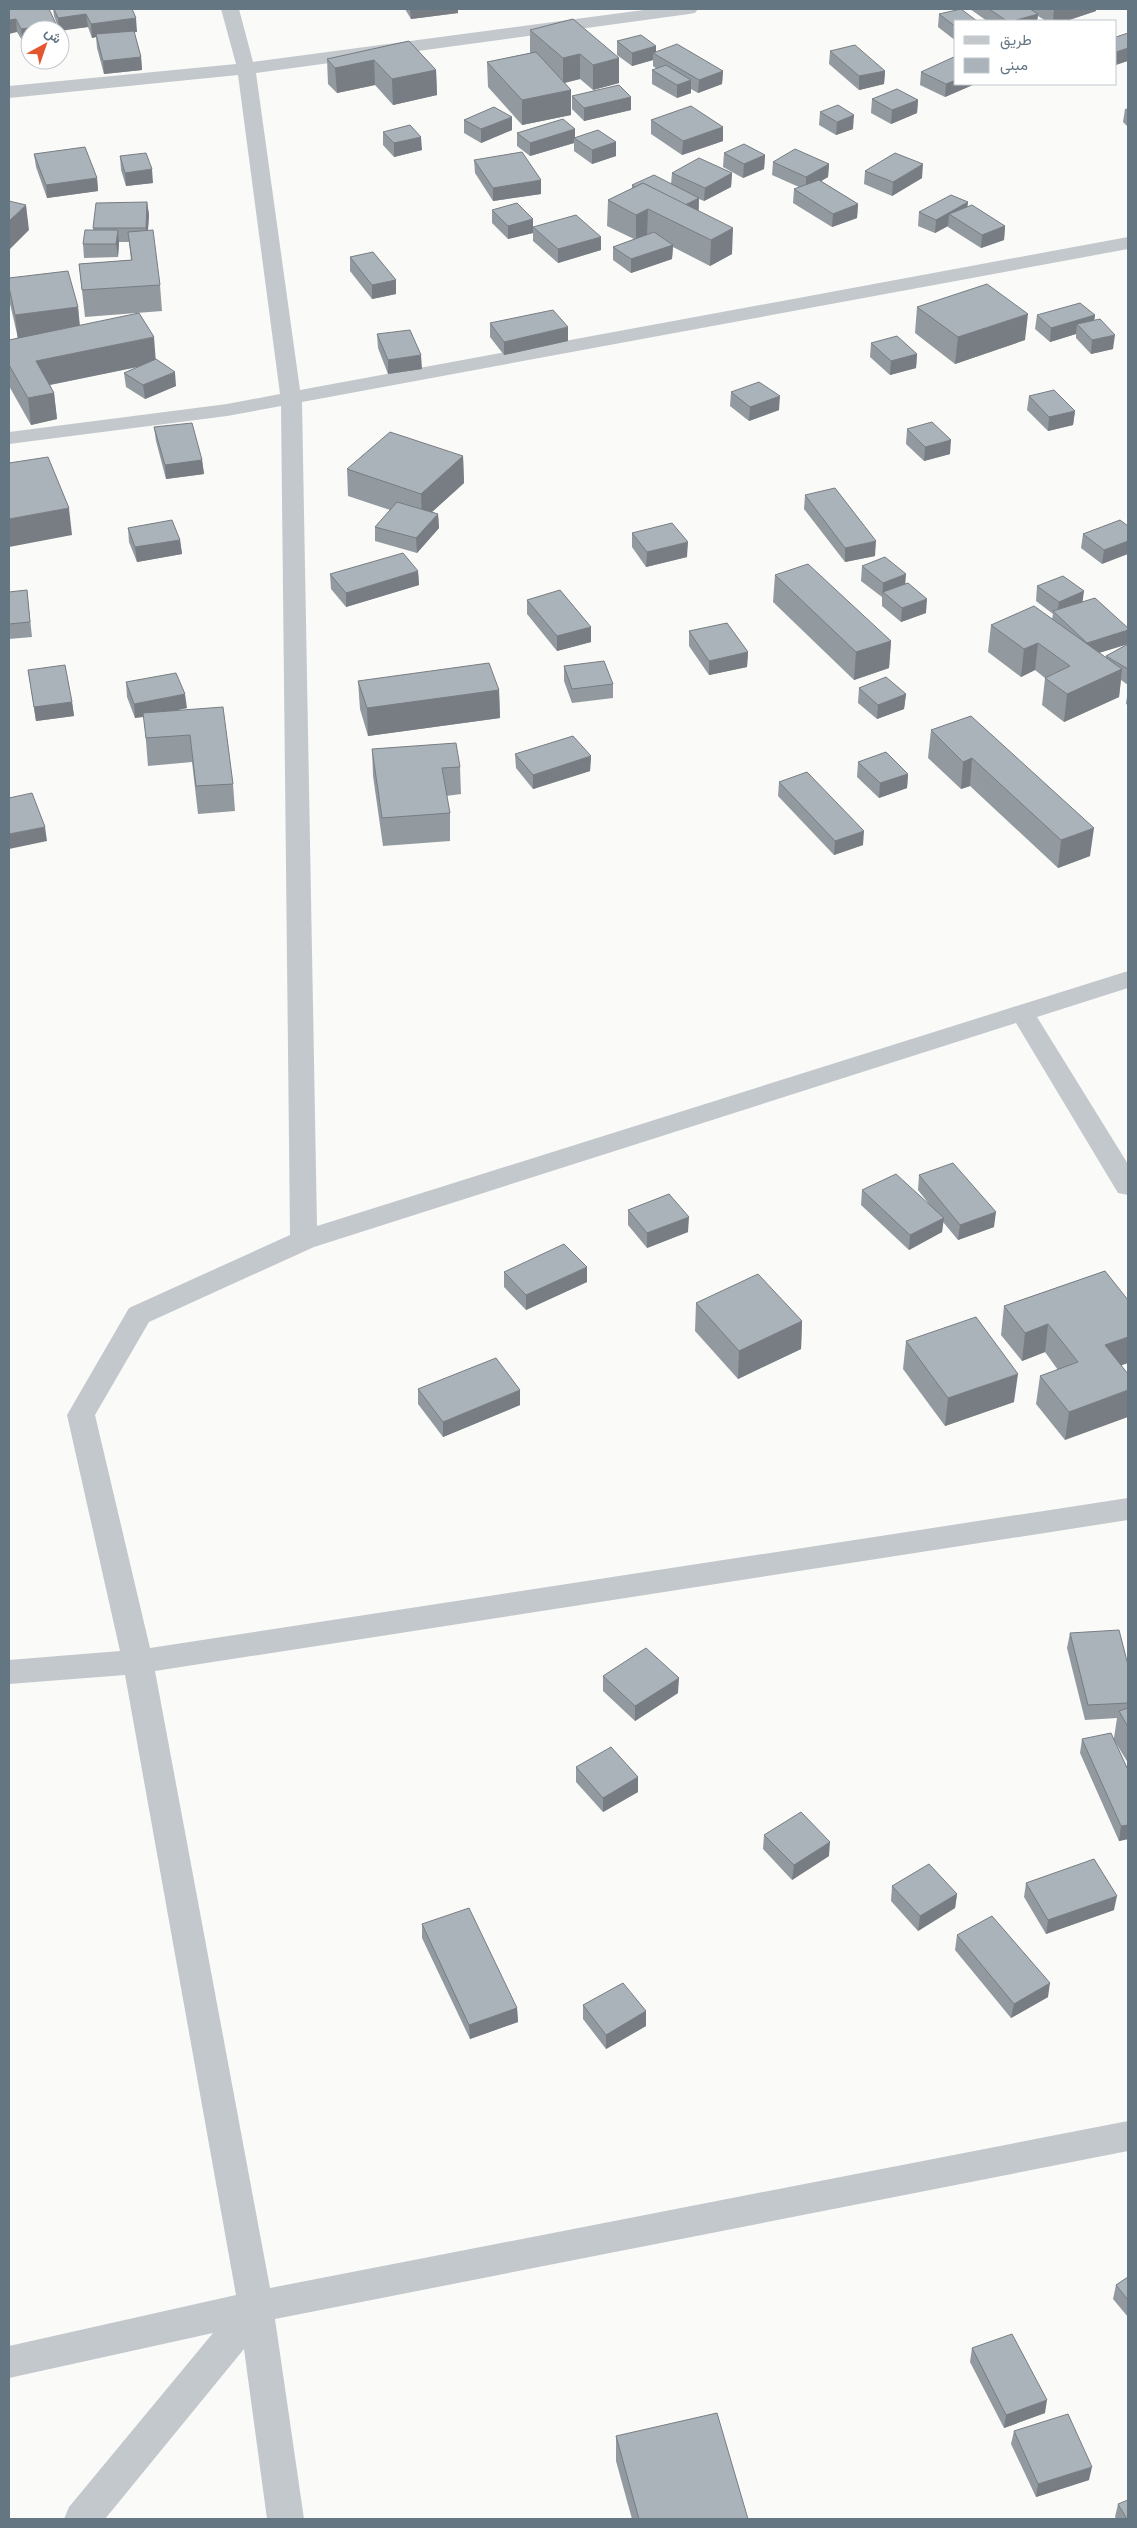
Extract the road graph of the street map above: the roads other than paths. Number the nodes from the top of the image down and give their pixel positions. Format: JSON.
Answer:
{"nodes":[{"id":1,"x":230,"y":9,"type":"edge"},
{"id":2,"x":689,"y":9,"type":"edge"},
{"id":3,"x":246,"y":69,"type":"junction"},
{"id":4,"x":9,"y":92,"type":"edge"},
{"id":5,"x":1128,"y":243,"type":"edge"},
{"id":6,"x":291,"y":398,"type":"junction"},
{"id":7,"x":9,"y":438,"type":"edge"},
{"id":8,"x":1128,"y":979,"type":"edge"},
{"id":9,"x":1022,"y":1014,"type":"junction"},
{"id":10,"x":1128,"y":1186,"type":"edge"},
{"id":11,"x":304,"y":1240,"type":"junction"},
{"id":12,"x":1128,"y":1509,"type":"edge"},
{"id":13,"x":138,"y":1662,"type":"junction"},
{"id":14,"x":9,"y":1672,"type":"edge"},
{"id":15,"x":1128,"y":2136,"type":"edge"},
{"id":16,"x":256,"y":2307,"type":"junction"},
{"id":17,"x":9,"y":2362,"type":"edge"},
{"id":18,"x":82,"y":2519,"type":"edge"},
{"id":19,"x":286,"y":2519,"type":"edge"}],
"edges":[{"from":1,"to":3,"type":"street"},
{"from":2,"to":3,"type":"street"},
{"from":3,"to":4,"type":"street"},
{"from":3,"to":6,"type":"street"},
{"from":5,"to":6,"type":"street"},
{"from":6,"to":7,"type":"street"},
{"from":6,"to":11,"type":"street"},
{"from":8,"to":9,"type":"street"},
{"from":9,"to":10,"type":"street"},
{"from":9,"to":11,"type":"street"},
{"from":11,"to":13,"type":"street"},
{"from":12,"to":13,"type":"street"},
{"from":13,"to":14,"type":"street"},
{"from":13,"to":16,"type":"street"},
{"from":15,"to":16,"type":"street"},
{"from":16,"to":17,"type":"street"},
{"from":16,"to":18,"type":"street"},
{"from":16,"to":19,"type":"street"}]}
